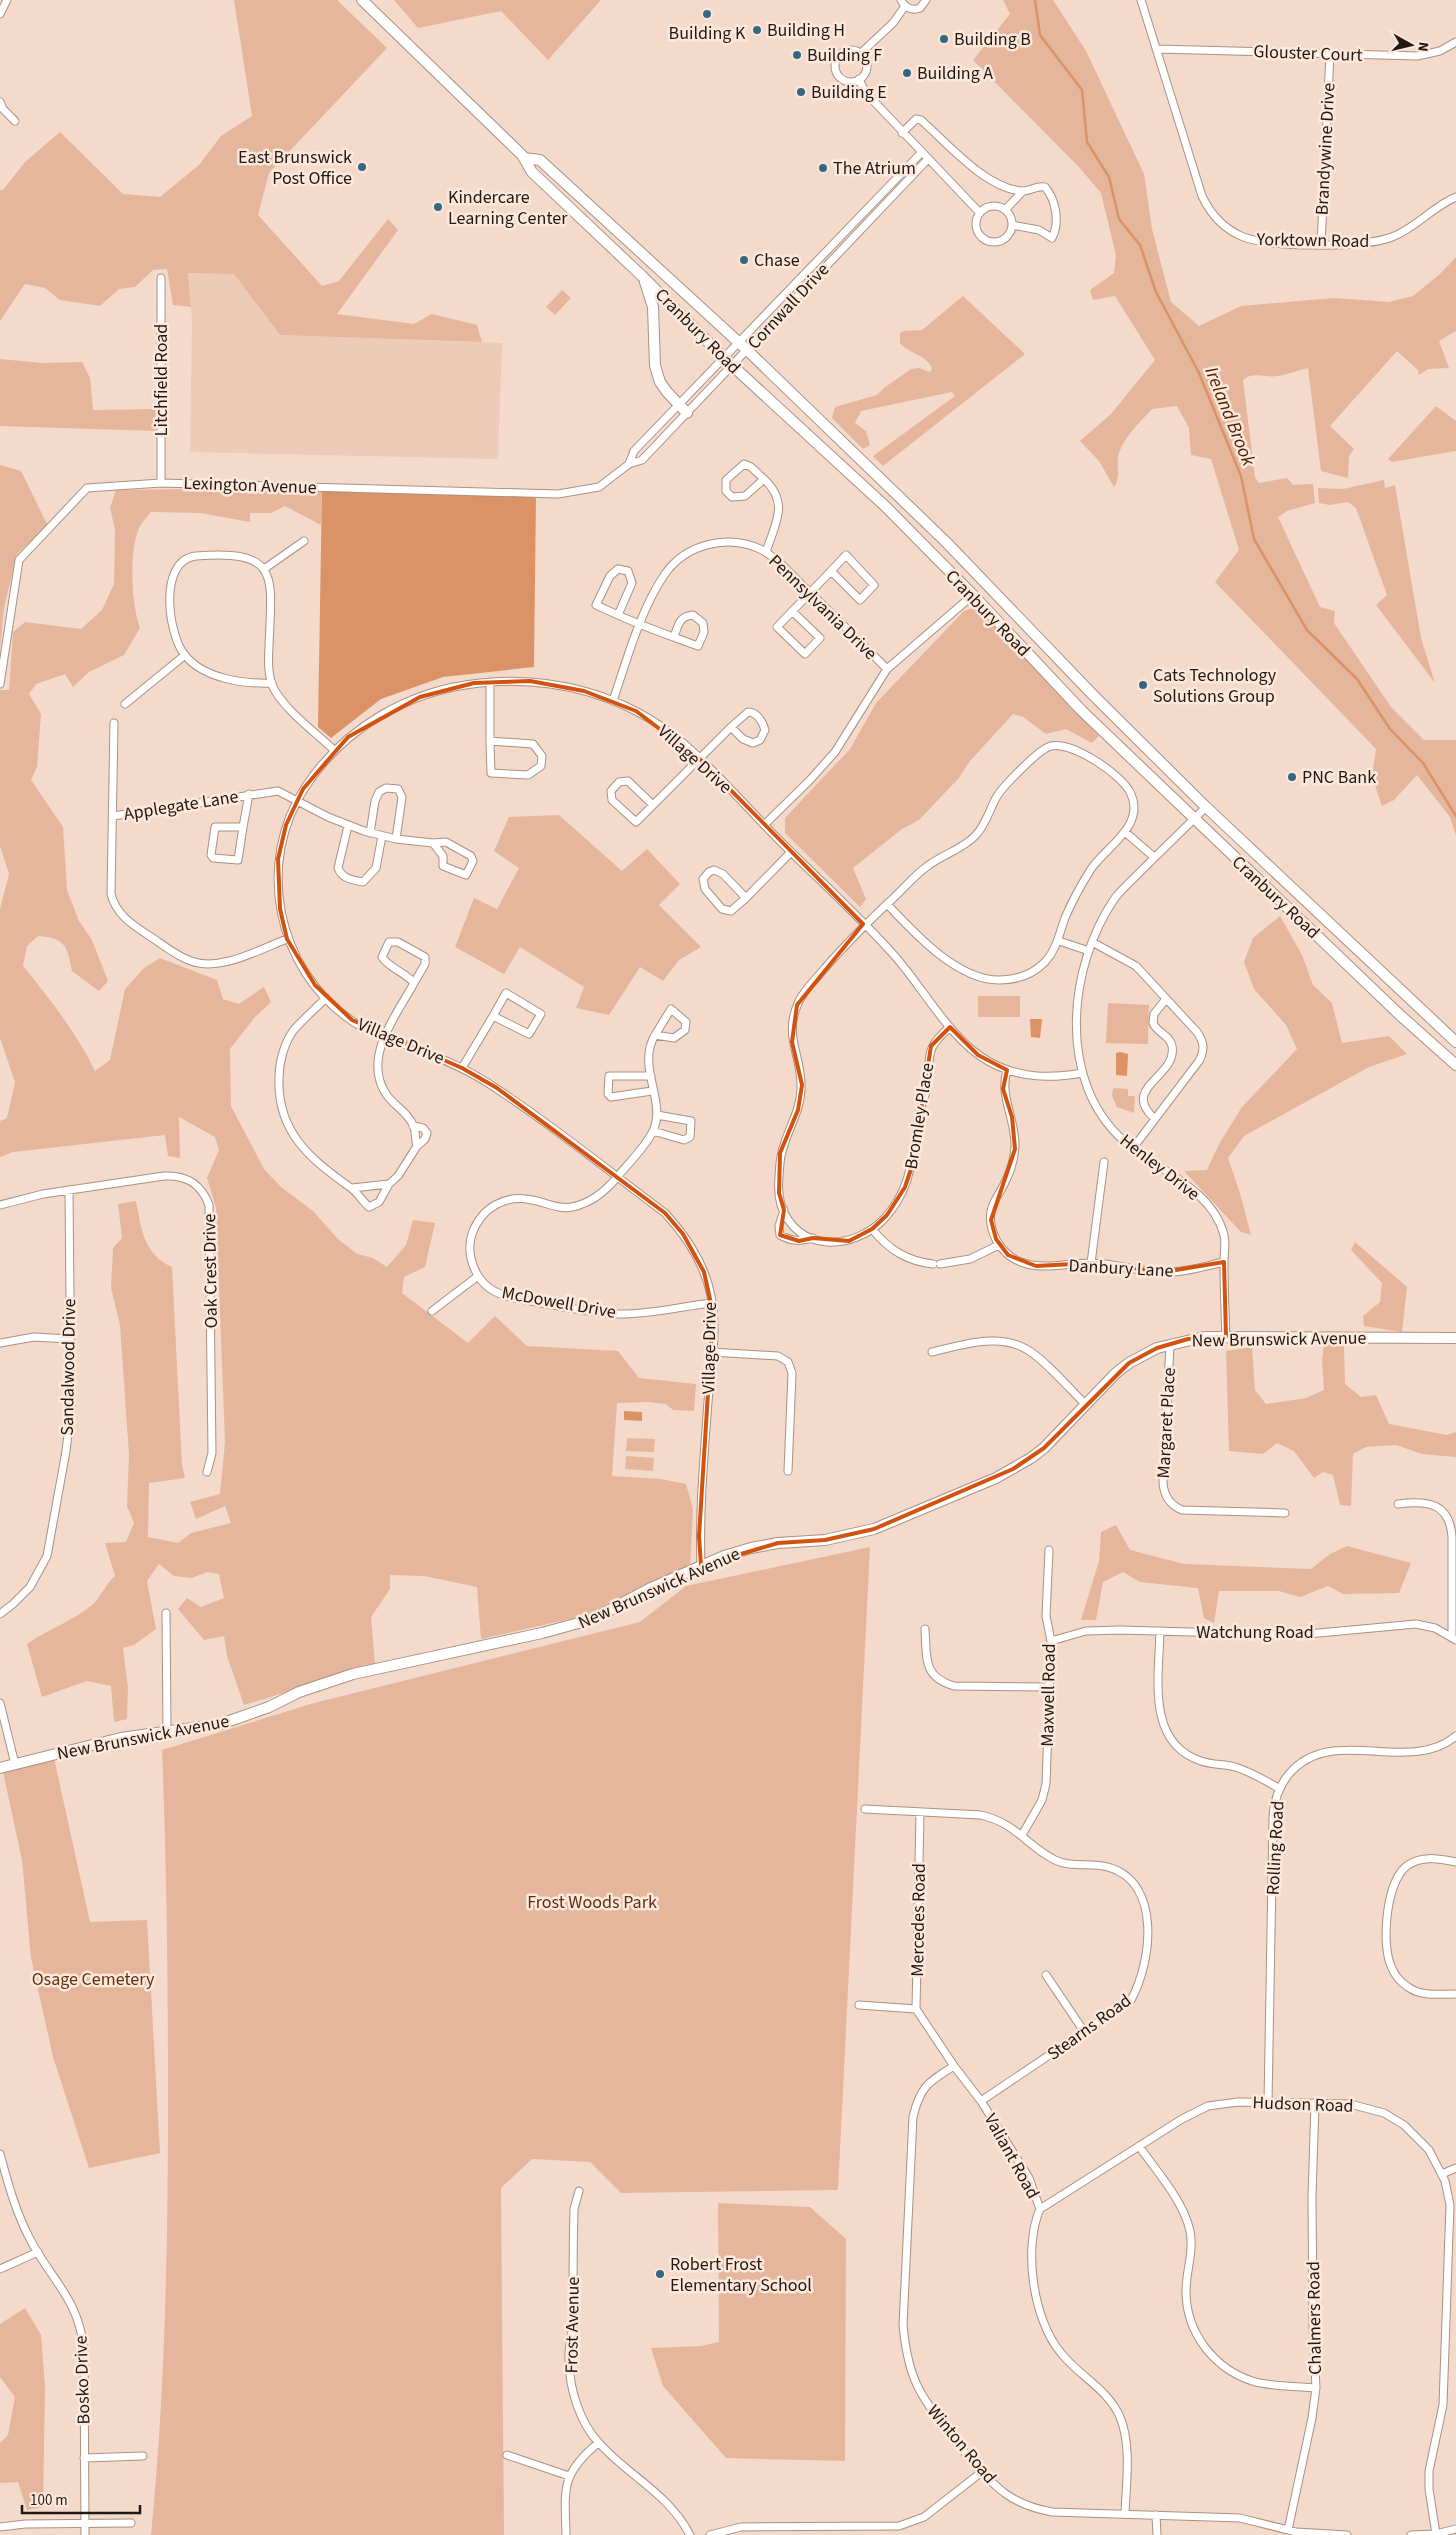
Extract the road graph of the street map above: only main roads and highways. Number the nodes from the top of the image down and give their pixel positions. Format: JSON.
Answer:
{"nodes":[{"id":1,"x":362,"y":0,"type":"edge"},
{"id":2,"x":524,"y":158,"type":"junction"},
{"id":3,"x":642,"y":276,"type":"junction"},
{"id":4,"x":686,"y":413,"type":"road end"},
{"id":5,"x":1456,"y":1042,"type":"edge"},
{"id":6,"x":1456,"y":1065,"type":"edge"},
{"id":7,"x":1456,"y":1338,"type":"edge"},
{"id":8,"x":0,"y":1768,"type":"edge"}],
"edges":[{"from":1,"to":2,"type":"main road","name":"Cranbury Road"},
{"from":2,"to":3,"type":"main road","name":"Cranbury Road"},
{"from":2,"to":5,"type":"main road","name":"Cranbury Road"},
{"from":3,"to":4,"type":"main road"},
{"from":3,"to":6,"type":"main road","name":"Cranbury Road"},
{"from":7,"to":8,"type":"main road","name":"New Brunswick Avenue"}]}
